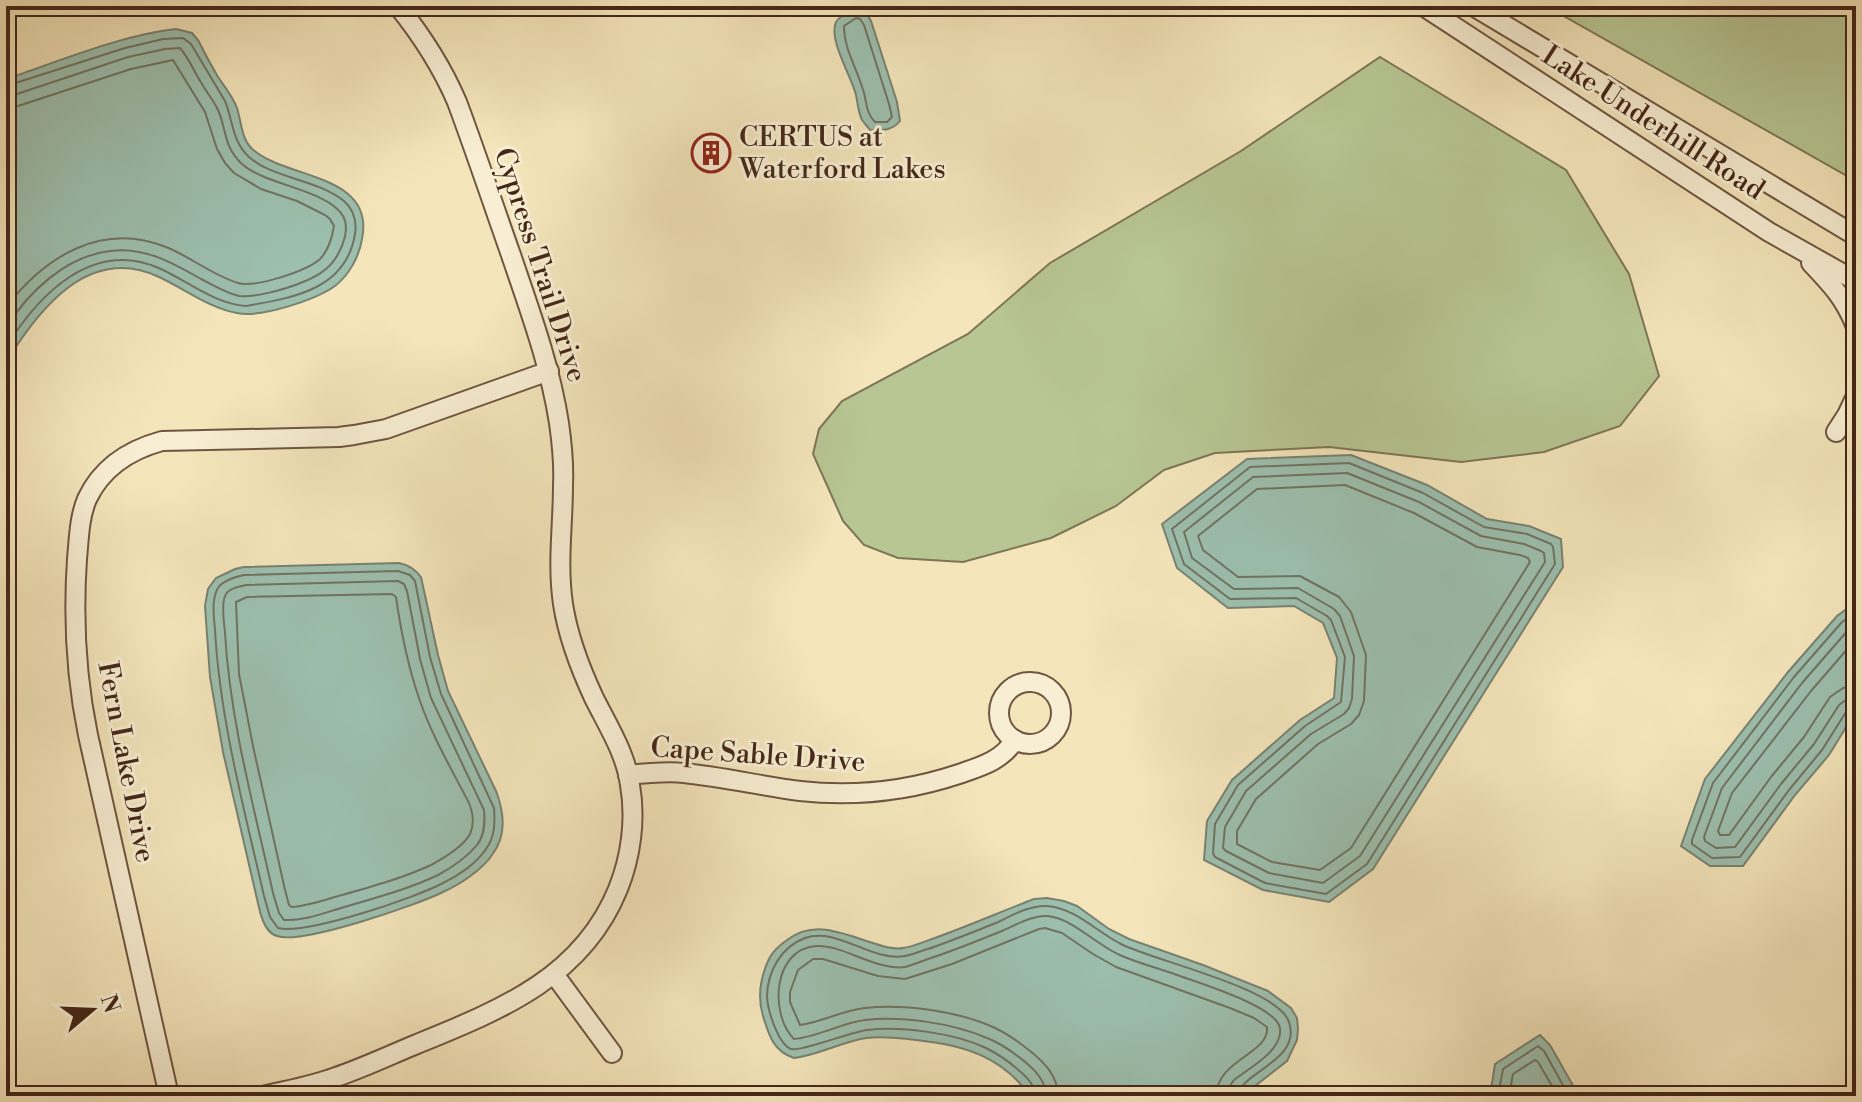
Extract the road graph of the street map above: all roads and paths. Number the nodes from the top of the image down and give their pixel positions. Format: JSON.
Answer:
{"nodes":[{"id":1,"x":398,"y":6,"type":"edge"},
{"id":2,"x":1423,"y":6,"type":"edge"},
{"id":3,"x":1473,"y":6,"type":"edge"},
{"id":4,"x":1856,"y":236,"type":"edge"},
{"id":5,"x":1798,"y":249,"type":"junction"},
{"id":6,"x":1856,"y":281,"type":"edge"},
{"id":7,"x":1856,"y":327,"type":"edge"},
{"id":8,"x":549,"y":371,"type":"junction"},
{"id":9,"x":1856,"y":396,"type":"edge"},
{"id":10,"x":1836,"y":432,"type":"dead end"},
{"id":11,"x":1015,"y":740,"type":"dead end"},
{"id":12,"x":628,"y":775,"type":"junction"},
{"id":13,"x":554,"y":974,"type":"junction"},
{"id":14,"x":612,"y":1053,"type":"dead end"},
{"id":15,"x":169,"y":1096,"type":"edge"},
{"id":16,"x":263,"y":1096,"type":"edge"}],
"edges":[{"from":1,"to":8,"type":"street","name":"Cypress Trail Drive"},
{"from":2,"to":5,"type":"street","name":"Lake Underhill Road"},
{"from":3,"to":4,"type":"street","name":"Lake Underhill Road"},
{"from":5,"to":6,"type":"street","name":"Lake Underhill Road"},
{"from":5,"to":7,"type":"street"},
{"from":8,"to":12,"type":"street","name":"Cypress Trail Drive"},
{"from":8,"to":15,"type":"street","name":"Fern Lake Drive"},
{"from":9,"to":10,"type":"street"},
{"from":11,"to":12,"type":"street","name":"Cape Sable Drive"},
{"from":12,"to":13,"type":"street","name":"Cypress Trail Drive"},
{"from":13,"to":14,"type":"street"},
{"from":13,"to":16,"type":"street","name":"Cypress Trail Drive"}]}
